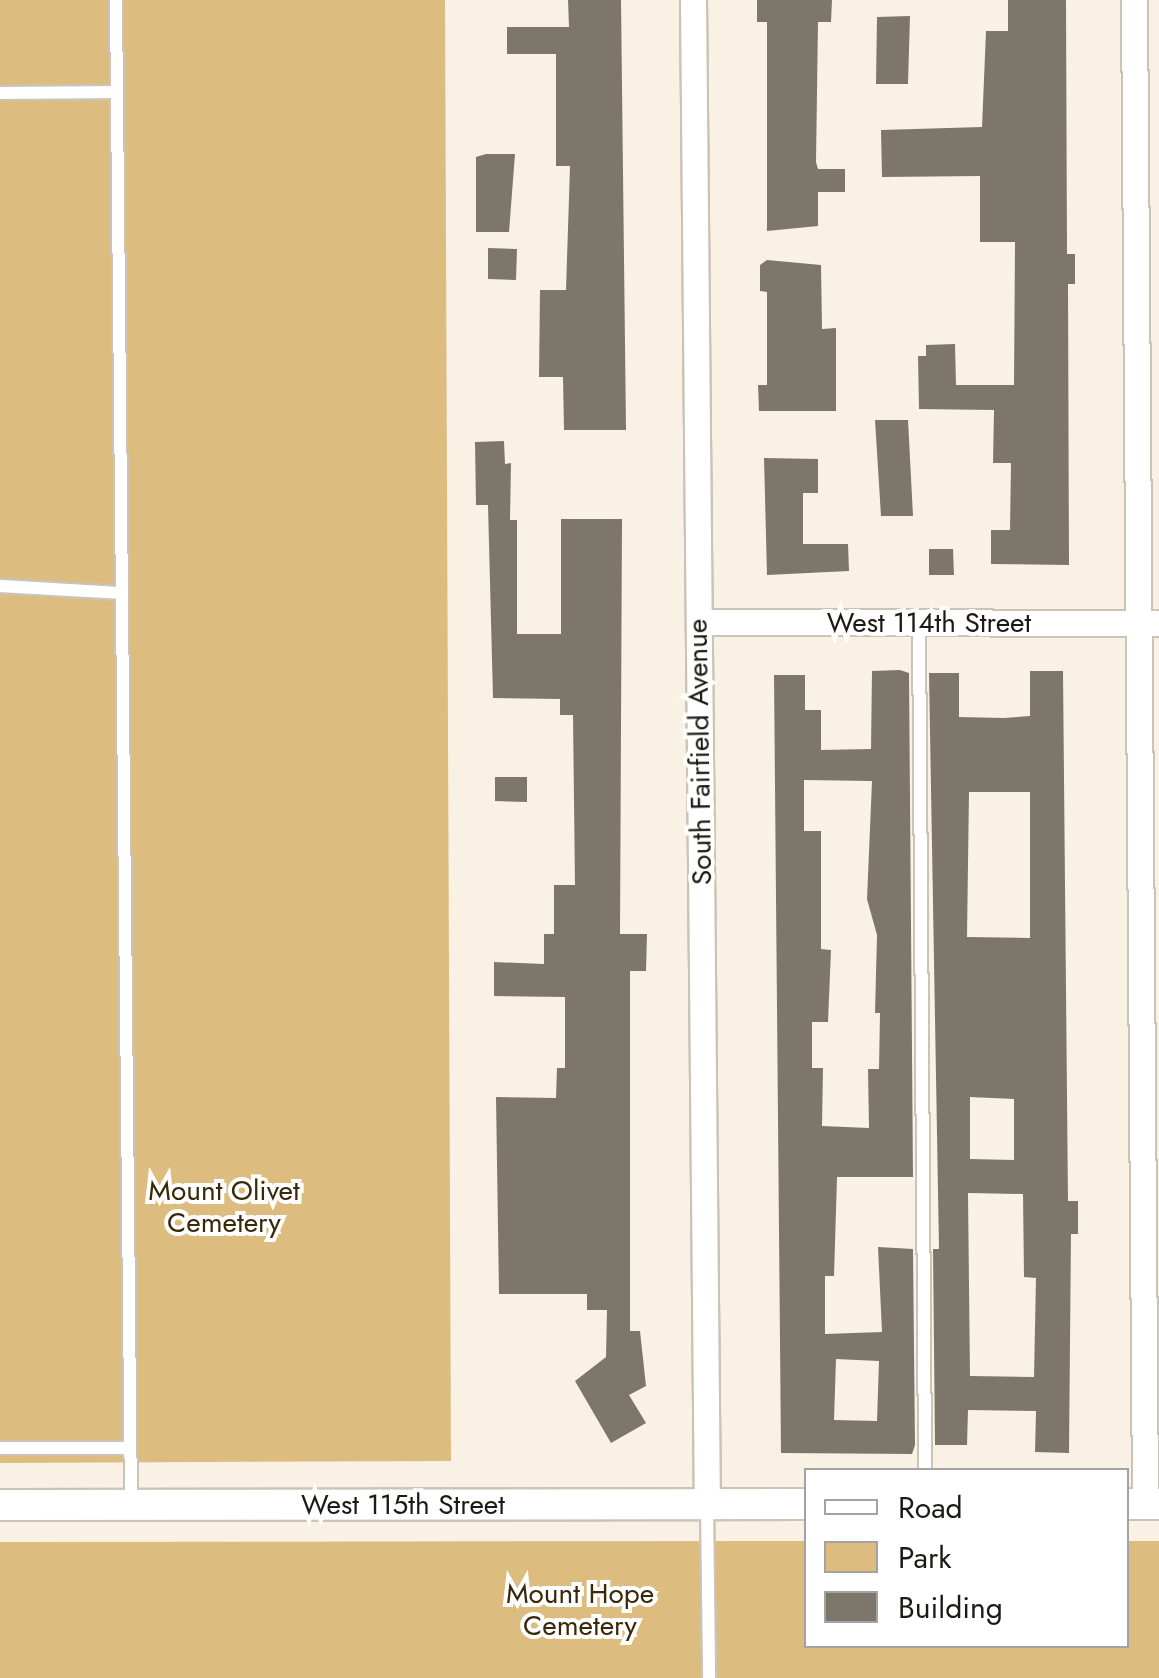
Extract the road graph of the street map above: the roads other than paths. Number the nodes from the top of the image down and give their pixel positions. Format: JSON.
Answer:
{"nodes":[{"id":1,"x":116,"y":0,"type":"edge"},
{"id":2,"x":693,"y":0,"type":"edge"},
{"id":3,"x":1134,"y":0,"type":"edge"},
{"id":4,"x":117,"y":92,"type":"junction"},
{"id":5,"x":0,"y":93,"type":"edge"},
{"id":6,"x":0,"y":586,"type":"edge"},
{"id":7,"x":122,"y":593,"type":"junction"},
{"id":8,"x":699,"y":622,"type":"junction"},
{"id":9,"x":919,"y":623,"type":"junction"},
{"id":10,"x":1149,"y":624,"type":"edge"},
{"id":11,"x":0,"y":1448,"type":"edge"},
{"id":12,"x":130,"y":1448,"type":"junction"},
{"id":13,"x":926,"y":1468,"type":"edge"},
{"id":14,"x":707,"y":1504,"type":"junction"},
{"id":15,"x":804,"y":1504,"type":"edge"},
{"id":16,"x":1144,"y":1504,"type":"edge"},
{"id":17,"x":0,"y":1505,"type":"edge"},
{"id":18,"x":131,"y":1505,"type":"junction"},
{"id":19,"x":708,"y":1678,"type":"edge"}],
"edges":[{"from":1,"to":4,"type":"lane"},
{"from":2,"to":8,"type":"street","name":"South Fairfield Avenue"},
{"from":3,"to":10,"type":"street"},
{"from":4,"to":5,"type":"lane"},
{"from":4,"to":7,"type":"lane"},
{"from":6,"to":7,"type":"lane"},
{"from":7,"to":12,"type":"lane"},
{"from":8,"to":9,"type":"street","name":"West 114th Street"},
{"from":8,"to":14,"type":"street","name":"South Fairfield Avenue"},
{"from":9,"to":10,"type":"street","name":"West 114th Street"},
{"from":9,"to":13,"type":"lane"},
{"from":10,"to":16,"type":"street"},
{"from":11,"to":12,"type":"lane"},
{"from":12,"to":18,"type":"lane"},
{"from":14,"to":15,"type":"street","name":"West 115th Street"},
{"from":14,"to":18,"type":"street","name":"West 115th Street"},
{"from":14,"to":19,"type":"lane"},
{"from":17,"to":18,"type":"street","name":"West 115th Street"}]}
